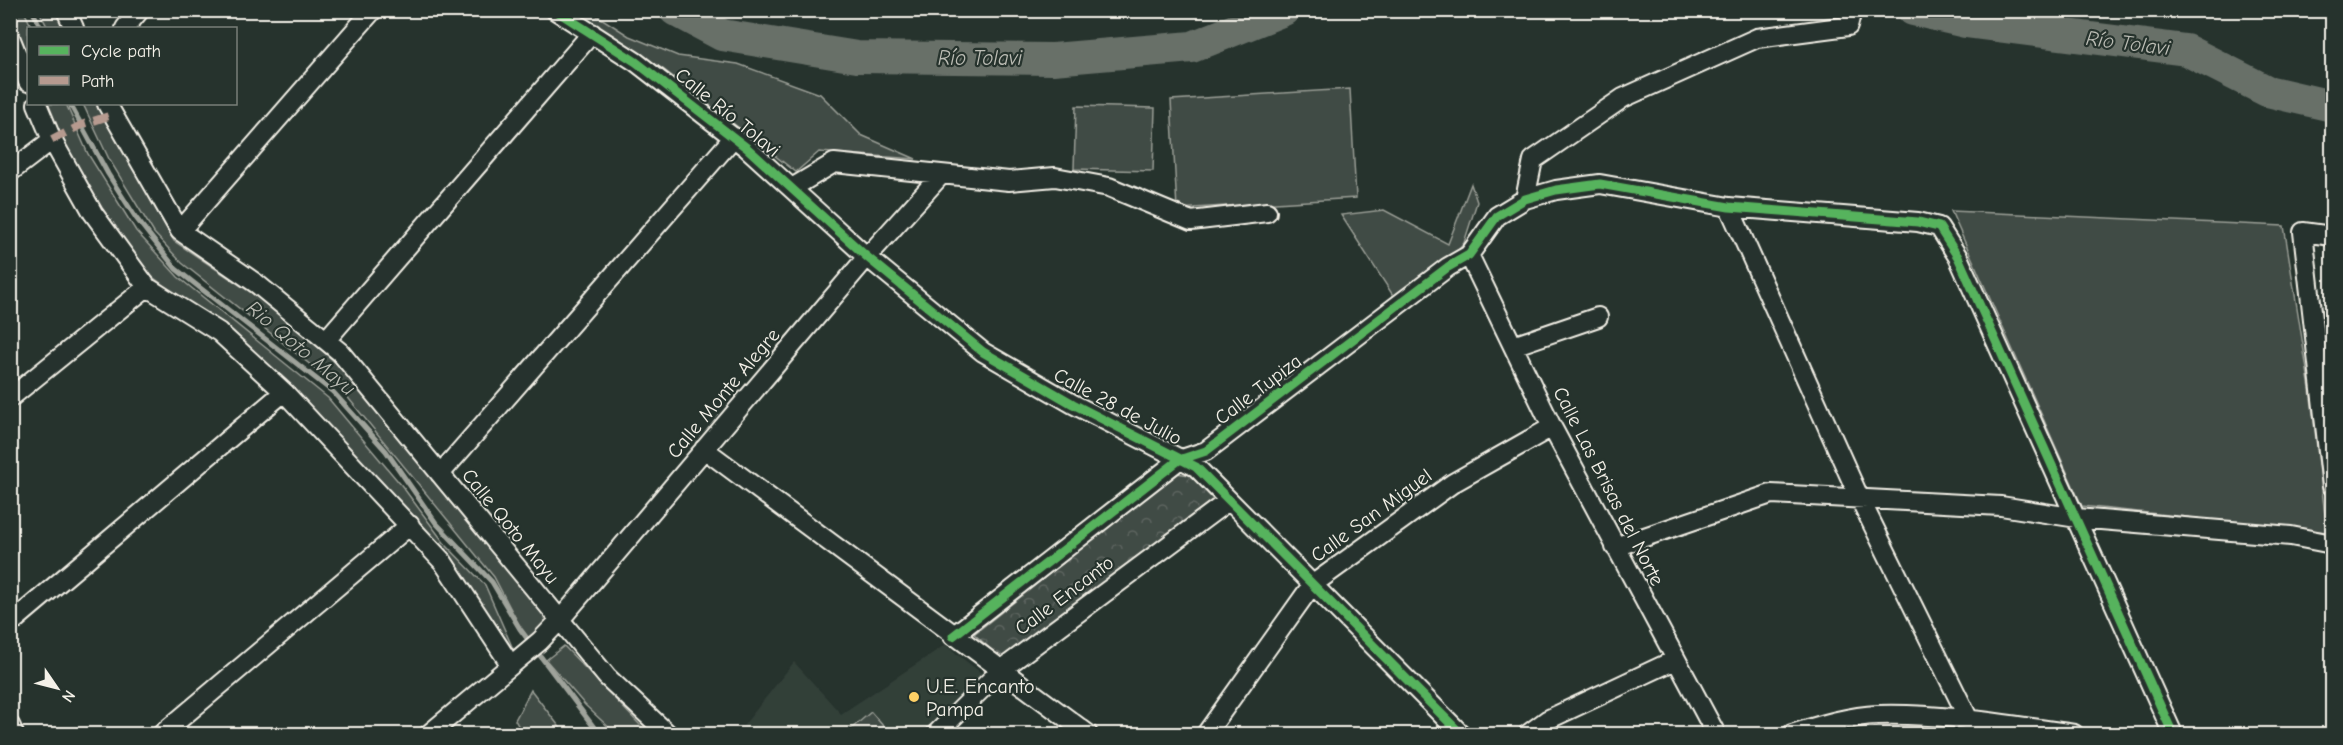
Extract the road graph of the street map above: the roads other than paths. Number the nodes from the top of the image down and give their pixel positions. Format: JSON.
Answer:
{"nodes":[{"id":1,"x":66,"y":10,"type":"edge"},
{"id":2,"x":140,"y":10,"type":"edge"},
{"id":3,"x":373,"y":10,"type":"edge"},
{"id":4,"x":555,"y":10,"type":"edge"},
{"id":5,"x":1852,"y":10,"type":"edge"},
{"id":6,"x":74,"y":27,"type":"edge"},
{"id":7,"x":126,"y":27,"type":"edge"},
{"id":8,"x":592,"y":33,"type":"junction"},
{"id":9,"x":10,"y":37,"type":"edge"},
{"id":10,"x":27,"y":79,"type":"edge"},
{"id":11,"x":37,"y":105,"type":"edge"},
{"id":12,"x":108,"y":105,"type":"edge"},
{"id":13,"x":734,"y":137,"type":"junction"},
{"id":14,"x":52,"y":140,"type":"junction"},
{"id":15,"x":10,"y":172,"type":"edge"},
{"id":16,"x":941,"y":175,"type":"junction"},
{"id":17,"x":792,"y":188,"type":"junction"},
{"id":18,"x":1526,"y":199,"type":"junction"},
{"id":19,"x":1729,"y":207,"type":"junction"},
{"id":20,"x":1267,"y":212,"type":"dead end"},
{"id":21,"x":180,"y":231,"type":"junction"},
{"id":22,"x":2332,"y":236,"type":"edge"},
{"id":23,"x":1469,"y":255,"type":"junction"},
{"id":24,"x":867,"y":257,"type":"junction"},
{"id":25,"x":147,"y":287,"type":"junction"},
{"id":26,"x":1598,"y":317,"type":"dead end"},
{"id":27,"x":327,"y":339,"type":"junction"},
{"id":28,"x":1513,"y":346,"type":"junction"},
{"id":29,"x":284,"y":392,"type":"junction"},
{"id":30,"x":10,"y":398,"type":"edge"},
{"id":31,"x":1552,"y":427,"type":"junction"},
{"id":32,"x":704,"y":449,"type":"junction"},
{"id":33,"x":1179,"y":460,"type":"junction"},
{"id":34,"x":440,"y":474,"type":"junction"},
{"id":35,"x":2332,"y":486,"type":"edge"},
{"id":36,"x":1859,"y":497,"type":"junction"},
{"id":37,"x":1228,"y":501,"type":"junction"},
{"id":38,"x":2077,"y":518,"type":"junction"},
{"id":39,"x":410,"y":525,"type":"junction"},
{"id":40,"x":2332,"y":544,"type":"edge"},
{"id":41,"x":1615,"y":547,"type":"junction"},
{"id":42,"x":1312,"y":585,"type":"junction"},
{"id":43,"x":560,"y":621,"type":"junction"},
{"id":44,"x":10,"y":624,"type":"edge"},
{"id":45,"x":953,"y":636,"type":"junction"},
{"id":46,"x":516,"y":660,"type":"junction"},
{"id":47,"x":1675,"y":660,"type":"junction"},
{"id":48,"x":1001,"y":670,"type":"junction"},
{"id":49,"x":10,"y":725,"type":"edge"},
{"id":50,"x":1973,"y":727,"type":"edge"},
{"id":51,"x":14,"y":735,"type":"edge"},
{"id":52,"x":162,"y":735,"type":"edge"},
{"id":53,"x":429,"y":735,"type":"edge"},
{"id":54,"x":668,"y":735,"type":"edge"},
{"id":55,"x":936,"y":735,"type":"edge"},
{"id":56,"x":1088,"y":735,"type":"edge"},
{"id":57,"x":1206,"y":735,"type":"edge"},
{"id":58,"x":1461,"y":735,"type":"edge"},
{"id":59,"x":1528,"y":735,"type":"edge"},
{"id":60,"x":1716,"y":735,"type":"edge"},
{"id":61,"x":1792,"y":735,"type":"edge"},
{"id":62,"x":2074,"y":735,"type":"edge"},
{"id":63,"x":2174,"y":735,"type":"edge"}],
"edges":[{"from":1,"to":6,"type":"street"},
{"from":2,"to":7,"type":"street"},
{"from":3,"to":21,"type":"street"},
{"from":4,"to":8,"type":"street","name":"Calle Río Tolavi"},
{"from":5,"to":18,"type":"street"},
{"from":8,"to":13,"type":"street","name":"Calle Río Tolavi"},
{"from":8,"to":27,"type":"street"},
{"from":9,"to":10,"type":"street"},
{"from":11,"to":14,"type":"street"},
{"from":12,"to":21,"type":"street"},
{"from":13,"to":17,"type":"street","name":"Calle Río Tolavi"},
{"from":13,"to":34,"type":"street"},
{"from":14,"to":15,"type":"street"},
{"from":14,"to":25,"type":"street"},
{"from":16,"to":17,"type":"street"},
{"from":16,"to":20,"type":"street"},
{"from":16,"to":24,"type":"street","name":"Calle Monte Alegre"},
{"from":17,"to":24,"type":"street","name":"Calle Río Tolavi"},
{"from":18,"to":19,"type":"street"},
{"from":18,"to":23,"type":"street"},
{"from":19,"to":36,"type":"street"},
{"from":19,"to":38,"type":"street"},
{"from":21,"to":27,"type":"street","name":"Calle Qoto Mayu"},
{"from":22,"to":35,"type":"street"},
{"from":23,"to":28,"type":"street","name":"Calle Las Brisas del Norte"},
{"from":23,"to":33,"type":"street","name":"Calle Tupiza"},
{"from":24,"to":32,"type":"street","name":"Calle Monte Alegre"},
{"from":24,"to":33,"type":"street","name":"Calle 28 de Julio"},
{"from":25,"to":29,"type":"street"},
{"from":25,"to":30,"type":"street"},
{"from":26,"to":28,"type":"street"},
{"from":27,"to":34,"type":"street","name":"Calle Qoto Mayu"},
{"from":28,"to":31,"type":"street","name":"Calle Las Brisas del Norte"},
{"from":29,"to":39,"type":"street"},
{"from":29,"to":44,"type":"street"},
{"from":31,"to":41,"type":"street","name":"Calle Las Brisas del Norte"},
{"from":31,"to":42,"type":"street","name":"Calle San Miguel"},
{"from":32,"to":43,"type":"street","name":"Calle Monte Alegre"},
{"from":32,"to":45,"type":"street"},
{"from":33,"to":37,"type":"street","name":"Calle 28 de Julio"},
{"from":33,"to":45,"type":"street","name":"Calle Tupiza"},
{"from":34,"to":43,"type":"street","name":"Calle Qoto Mayu"},
{"from":36,"to":38,"type":"street"},
{"from":36,"to":41,"type":"street"},
{"from":36,"to":50,"type":"street"},
{"from":37,"to":42,"type":"street","name":"Calle 28 de Julio"},
{"from":37,"to":48,"type":"street","name":"Calle Encanto"},
{"from":38,"to":40,"type":"street"},
{"from":38,"to":63,"type":"street"},
{"from":39,"to":46,"type":"street"},
{"from":39,"to":52,"type":"street"},
{"from":41,"to":47,"type":"street","name":"Calle Las Brisas del Norte"},
{"from":42,"to":57,"type":"street","name":"Calle San Miguel"},
{"from":42,"to":58,"type":"street","name":"Calle 28 de Julio"},
{"from":43,"to":46,"type":"street","name":"Calle Monte Alegre"},
{"from":43,"to":54,"type":"street","name":"Calle Qoto Mayu"},
{"from":45,"to":48,"type":"street"},
{"from":46,"to":53,"type":"street","name":"Calle Monte Alegre"},
{"from":47,"to":59,"type":"street"},
{"from":47,"to":60,"type":"street","name":"Calle Las Brisas del Norte"},
{"from":48,"to":55,"type":"street","name":"Calle Encanto"},
{"from":48,"to":56,"type":"street"},
{"from":49,"to":51,"type":"street"},
{"from":50,"to":61,"type":"street"},
{"from":50,"to":62,"type":"street"}]}
